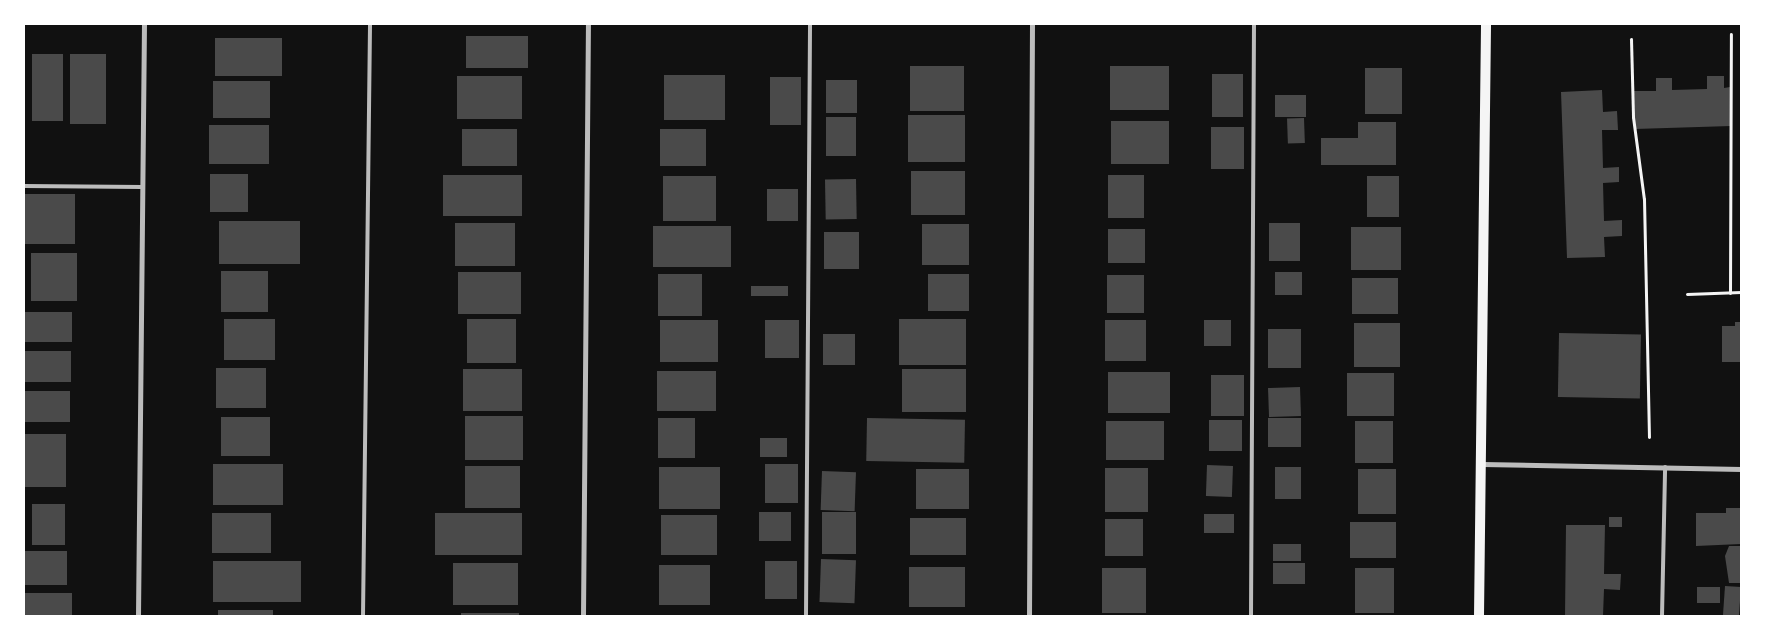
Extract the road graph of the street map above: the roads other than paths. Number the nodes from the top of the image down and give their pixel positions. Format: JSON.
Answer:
{"nodes":[{"id":1,"x":144,"y":24,"type":"edge"},
{"id":2,"x":370,"y":24,"type":"edge"},
{"id":3,"x":588,"y":24,"type":"edge"},
{"id":4,"x":810,"y":24,"type":"edge"},
{"id":5,"x":1032,"y":24,"type":"edge"},
{"id":6,"x":1254,"y":24,"type":"edge"},
{"id":7,"x":1486,"y":24,"type":"edge"},
{"id":8,"x":24,"y":186,"type":"edge"},
{"id":9,"x":142,"y":187,"type":"junction"},
{"id":10,"x":1482,"y":464,"type":"junction"},
{"id":11,"x":1664,"y":467,"type":"junction"},
{"id":12,"x":1741,"y":469,"type":"edge"},
{"id":13,"x":138,"y":616,"type":"edge"},
{"id":14,"x":363,"y":616,"type":"edge"},
{"id":15,"x":583,"y":616,"type":"edge"},
{"id":16,"x":806,"y":616,"type":"edge"},
{"id":17,"x":1029,"y":616,"type":"edge"},
{"id":18,"x":1251,"y":616,"type":"edge"},
{"id":19,"x":1479,"y":616,"type":"edge"},
{"id":20,"x":1662,"y":616,"type":"edge"}],
"edges":[{"from":1,"to":9,"type":"street"},
{"from":2,"to":14,"type":"lane"},
{"from":3,"to":15,"type":"street"},
{"from":4,"to":16,"type":"lane"},
{"from":5,"to":17,"type":"street"},
{"from":6,"to":18,"type":"lane"},
{"from":7,"to":10,"type":"main road"},
{"from":8,"to":9,"type":"lane"},
{"from":9,"to":13,"type":"street"},
{"from":10,"to":11,"type":"street"},
{"from":10,"to":19,"type":"main road"},
{"from":11,"to":12,"type":"street"},
{"from":11,"to":20,"type":"lane"}]}
